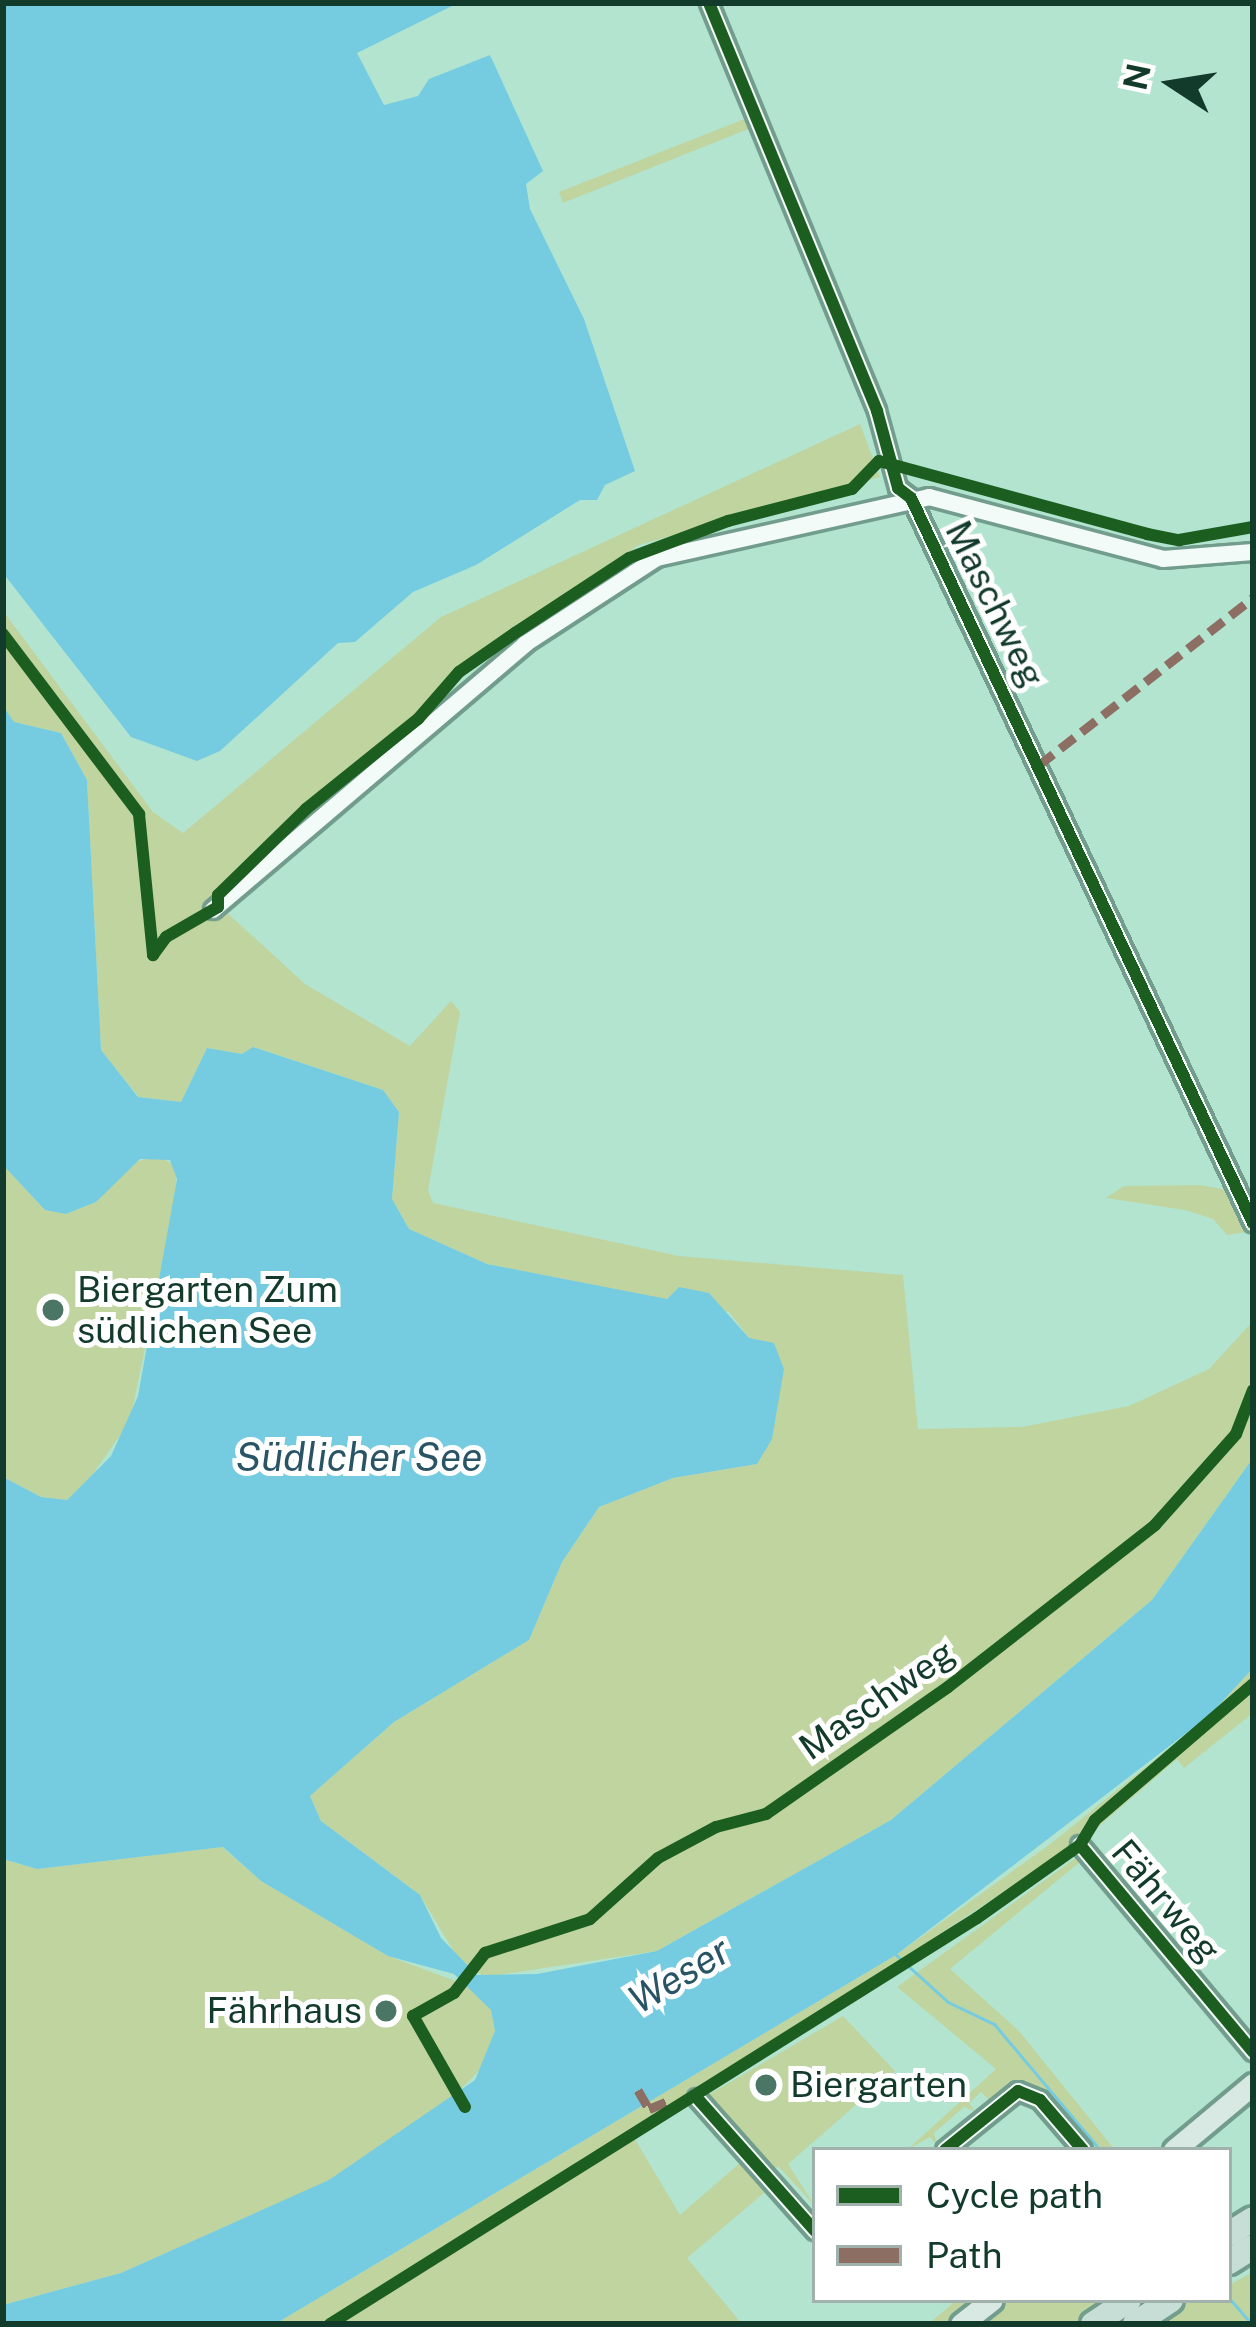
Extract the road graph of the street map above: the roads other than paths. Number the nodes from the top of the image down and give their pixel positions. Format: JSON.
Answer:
{"nodes":[{"id":1,"x":709,"y":3,"type":"edge"},
{"id":2,"x":911,"y":498,"type":"junction"},
{"id":3,"x":1253,"y":552,"type":"edge"},
{"id":4,"x":216,"y":909,"type":"dead end"},
{"id":5,"x":1253,"y":1223,"type":"edge"},
{"id":6,"x":1080,"y":1845,"type":"dead end"},
{"id":7,"x":1253,"y":2052,"type":"edge"},
{"id":8,"x":1253,"y":2084,"type":"edge"},
{"id":9,"x":697,"y":2098,"type":"dead end"},
{"id":10,"x":949,"y":2147,"type":"edge"},
{"id":11,"x":1080,"y":2147,"type":"edge"},
{"id":12,"x":1178,"y":2147,"type":"edge"},
{"id":13,"x":812,"y":2227,"type":"edge"},
{"id":14,"x":988,"y":2303,"type":"edge"},
{"id":15,"x":1004,"y":2303,"type":"edge"},
{"id":16,"x":1124,"y":2303,"type":"edge"},
{"id":17,"x":1166,"y":2303,"type":"edge"},
{"id":18,"x":961,"y":2324,"type":"edge"},
{"id":19,"x":980,"y":2324,"type":"edge"},
{"id":20,"x":1093,"y":2324,"type":"edge"},
{"id":21,"x":1135,"y":2324,"type":"edge"}],
"edges":[{"from":1,"to":2,"type":"street","name":"Maschweg"},
{"from":2,"to":3,"type":"street"},
{"from":2,"to":4,"type":"street"},
{"from":2,"to":5,"type":"street","name":"Maschweg"},
{"from":6,"to":7,"type":"street","name":"Fährweg"},
{"from":8,"to":12,"type":"main road"},
{"from":9,"to":13,"type":"street"},
{"from":10,"to":11,"type":"street"},
{"from":14,"to":18,"type":"main road"},
{"from":15,"to":19,"type":"main road"},
{"from":16,"to":20,"type":"highway"},
{"from":17,"to":21,"type":"highway"}]}
